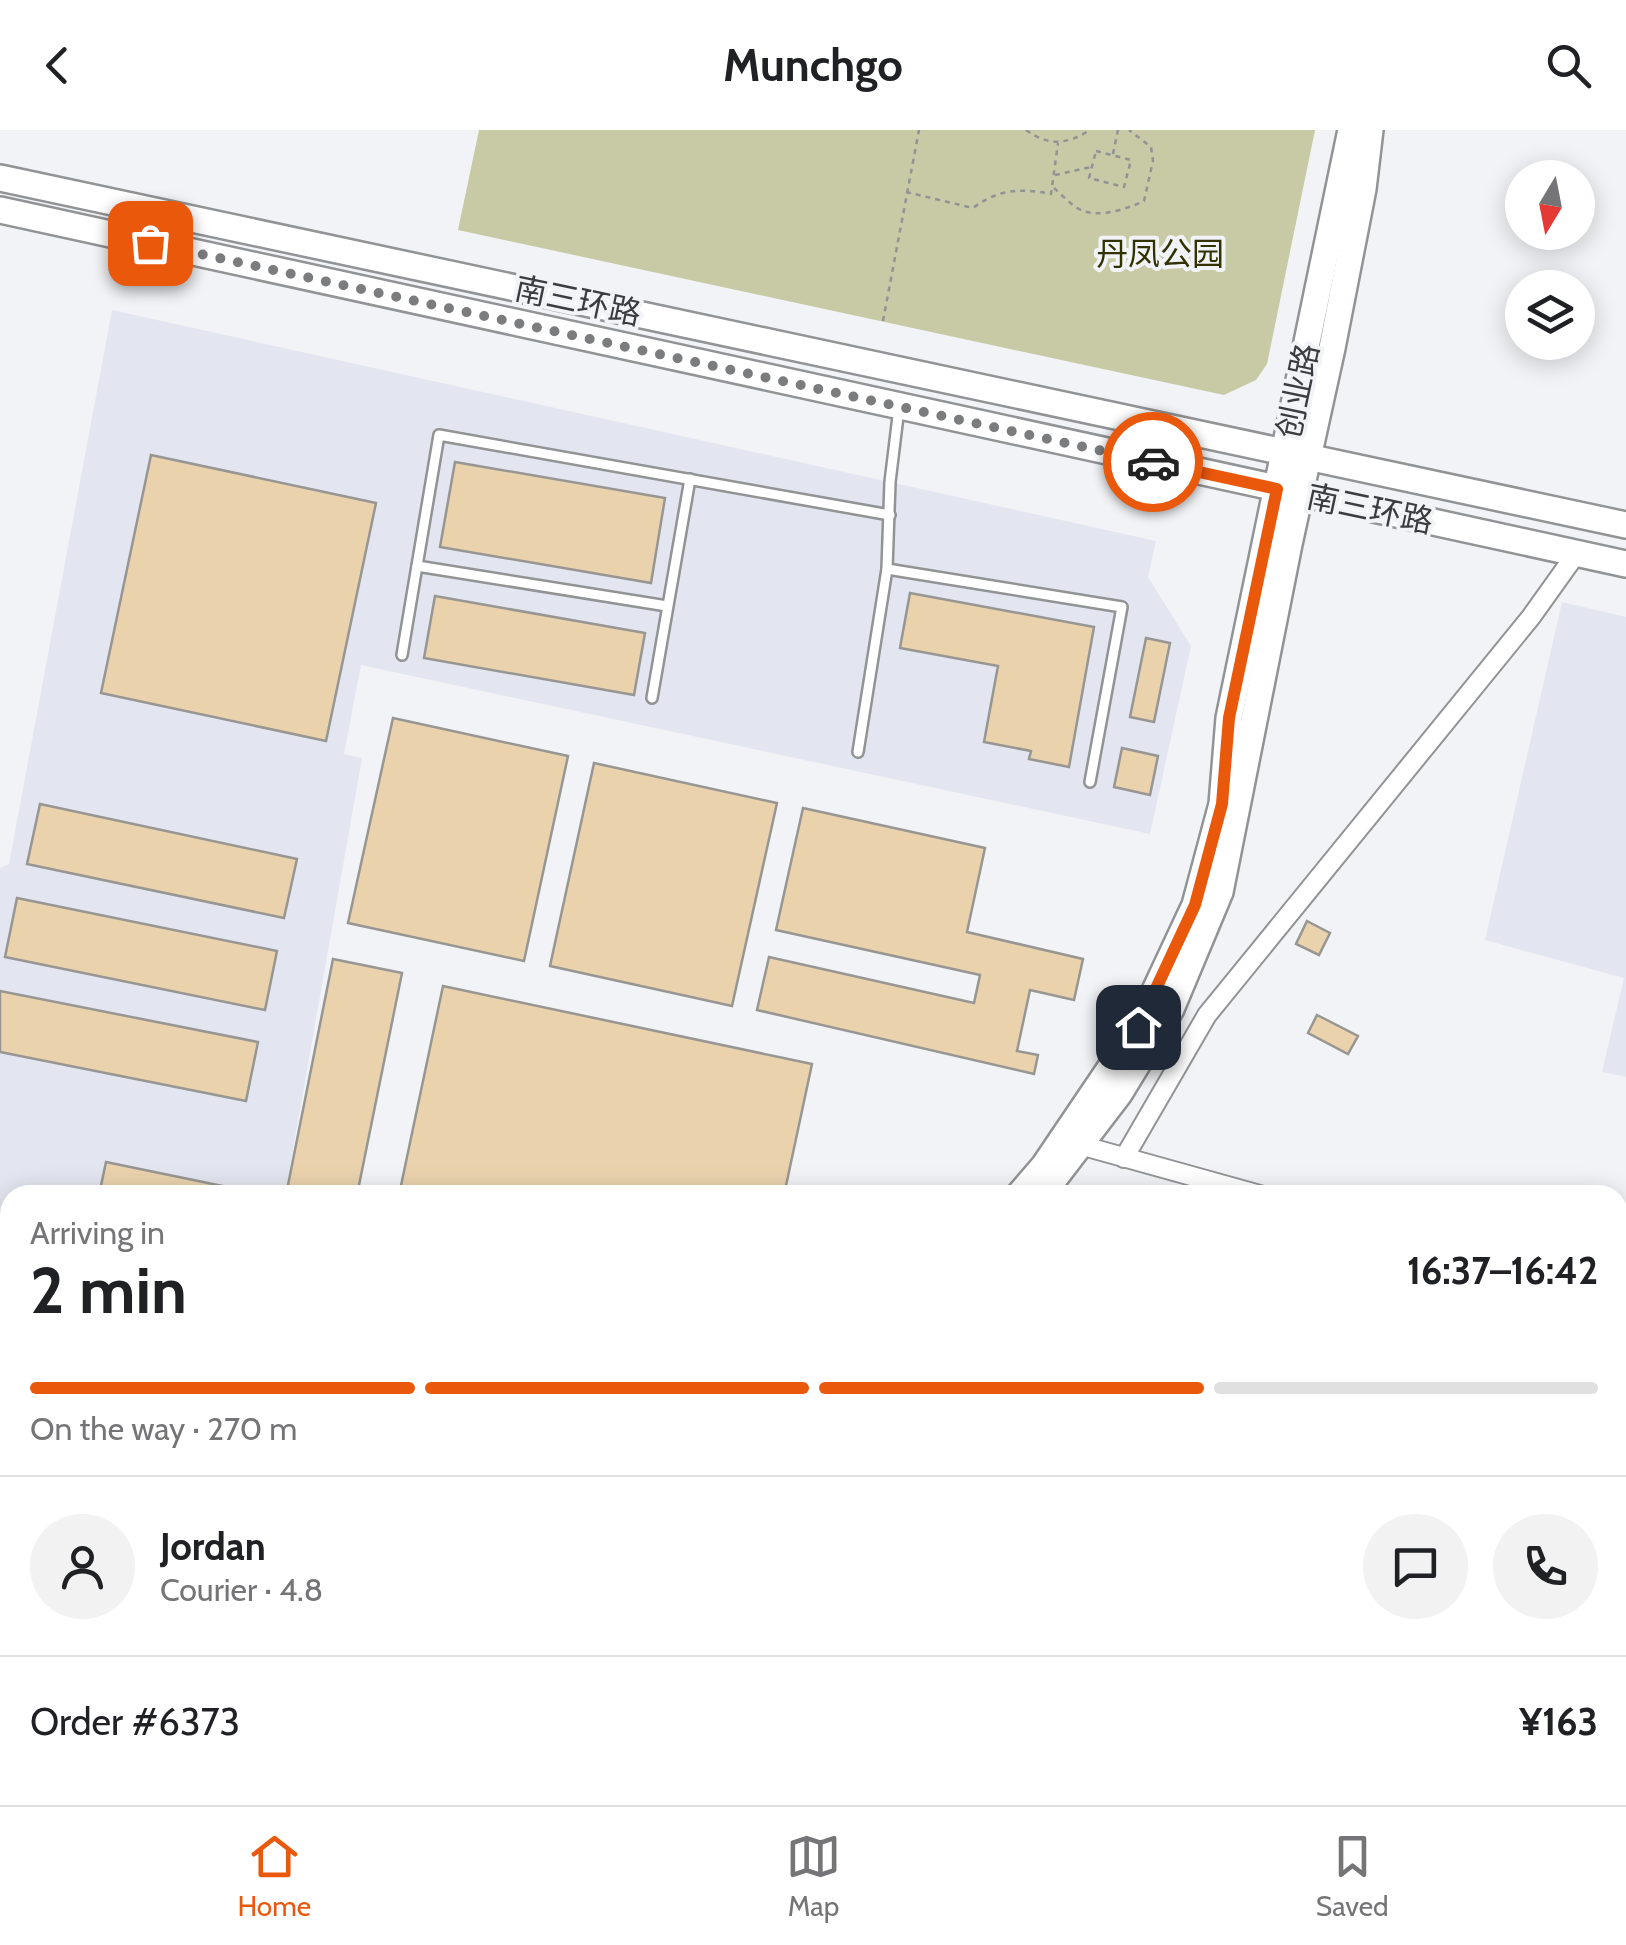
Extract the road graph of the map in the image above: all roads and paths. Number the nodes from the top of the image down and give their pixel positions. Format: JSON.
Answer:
{"nodes":[{"id":1,"x":918,"y":130,"type":"edge"},
{"id":2,"x":1026,"y":130,"type":"edge"},
{"id":3,"x":1090,"y":130,"type":"edge"},
{"id":4,"x":1118,"y":130,"type":"edge"},
{"id":5,"x":1129,"y":130,"type":"edge"},
{"id":6,"x":1351,"y":130,"type":"edge"},
{"id":7,"x":1370,"y":130,"type":"edge"},
{"id":8,"x":1058,"y":143,"type":"junction"},
{"id":9,"x":1113,"y":156,"type":"junction"},
{"id":10,"x":1092,"y":166,"type":"junction"},
{"id":11,"x":1054,"y":175,"type":"junction"},
{"id":12,"x":0,"y":178,"type":"edge"},
{"id":13,"x":1052,"y":187,"type":"junction"},
{"id":14,"x":906,"y":192,"type":"junction"},
{"id":15,"x":0,"y":210,"type":"edge"},
{"id":16,"x":883,"y":322,"type":"dead end"},
{"id":17,"x":900,"y":406,"type":"junction"},
{"id":18,"x":1296,"y":455,"type":"junction"},
{"id":19,"x":690,"y":479,"type":"junction"},
{"id":20,"x":1289,"y":491,"type":"junction"},
{"id":21,"x":890,"y":515,"type":"junction"},
{"id":22,"x":1626,"y":525,"type":"edge"},
{"id":23,"x":1576,"y":554,"type":"junction"},
{"id":24,"x":1626,"y":564,"type":"edge"},
{"id":25,"x":417,"y":566,"type":"junction"},
{"id":26,"x":887,"y":569,"type":"junction"},
{"id":27,"x":667,"y":606,"type":"junction"},
{"id":28,"x":402,"y":655,"type":"dead end"},
{"id":29,"x":652,"y":698,"type":"dead end"},
{"id":30,"x":858,"y":752,"type":"dead end"},
{"id":31,"x":1090,"y":782,"type":"dead end"},
{"id":32,"x":1080,"y":1145,"type":"junction"},
{"id":33,"x":1124,"y":1158,"type":"junction"},
{"id":34,"x":1028,"y":1185,"type":"edge"},
{"id":35,"x":1050,"y":1185,"type":"edge"},
{"id":36,"x":1223,"y":1185,"type":"edge"}],
"edges":[{"from":1,"to":14,"type":"path"},
{"from":2,"to":8,"type":"path"},
{"from":3,"to":8,"type":"path"},
{"from":4,"to":9,"type":"path"},
{"from":5,"to":13,"type":"path"},
{"from":6,"to":18,"type":"main road","name":"创业路"},
{"from":7,"to":18,"type":"main road","name":"创业路"},
{"from":8,"to":11,"type":"path"},
{"from":9,"to":10,"type":"path"},
{"from":9,"to":10,"type":"path"},
{"from":10,"to":11,"type":"path"},
{"from":11,"to":13,"type":"path"},
{"from":12,"to":18,"type":"main road","name":"南三环路"},
{"from":13,"to":14,"type":"path"},
{"from":14,"to":16,"type":"path"},
{"from":15,"to":17,"type":"main road","name":"南三环路"},
{"from":17,"to":20,"type":"main road","name":"南三环路"},
{"from":17,"to":21,"type":"lane"},
{"from":18,"to":20,"type":"main road","name":"创业路"},
{"from":18,"to":22,"type":"main road","name":"南三环路"},
{"from":19,"to":21,"type":"lane"},
{"from":19,"to":25,"type":"lane"},
{"from":19,"to":27,"type":"lane"},
{"from":20,"to":23,"type":"main road","name":"南三环路"},
{"from":20,"to":32,"type":"main road","name":"创业路"},
{"from":20,"to":34,"type":"main road","name":"创业路"},
{"from":21,"to":26,"type":"lane"},
{"from":23,"to":24,"type":"main road","name":"南三环路"},
{"from":23,"to":33,"type":"street"},
{"from":25,"to":27,"type":"lane"},
{"from":25,"to":28,"type":"lane"},
{"from":26,"to":30,"type":"lane"},
{"from":26,"to":31,"type":"lane"},
{"from":27,"to":29,"type":"lane"},
{"from":32,"to":33,"type":"street"},
{"from":32,"to":35,"type":"main road","name":"创业路"},
{"from":33,"to":36,"type":"street"}]}
